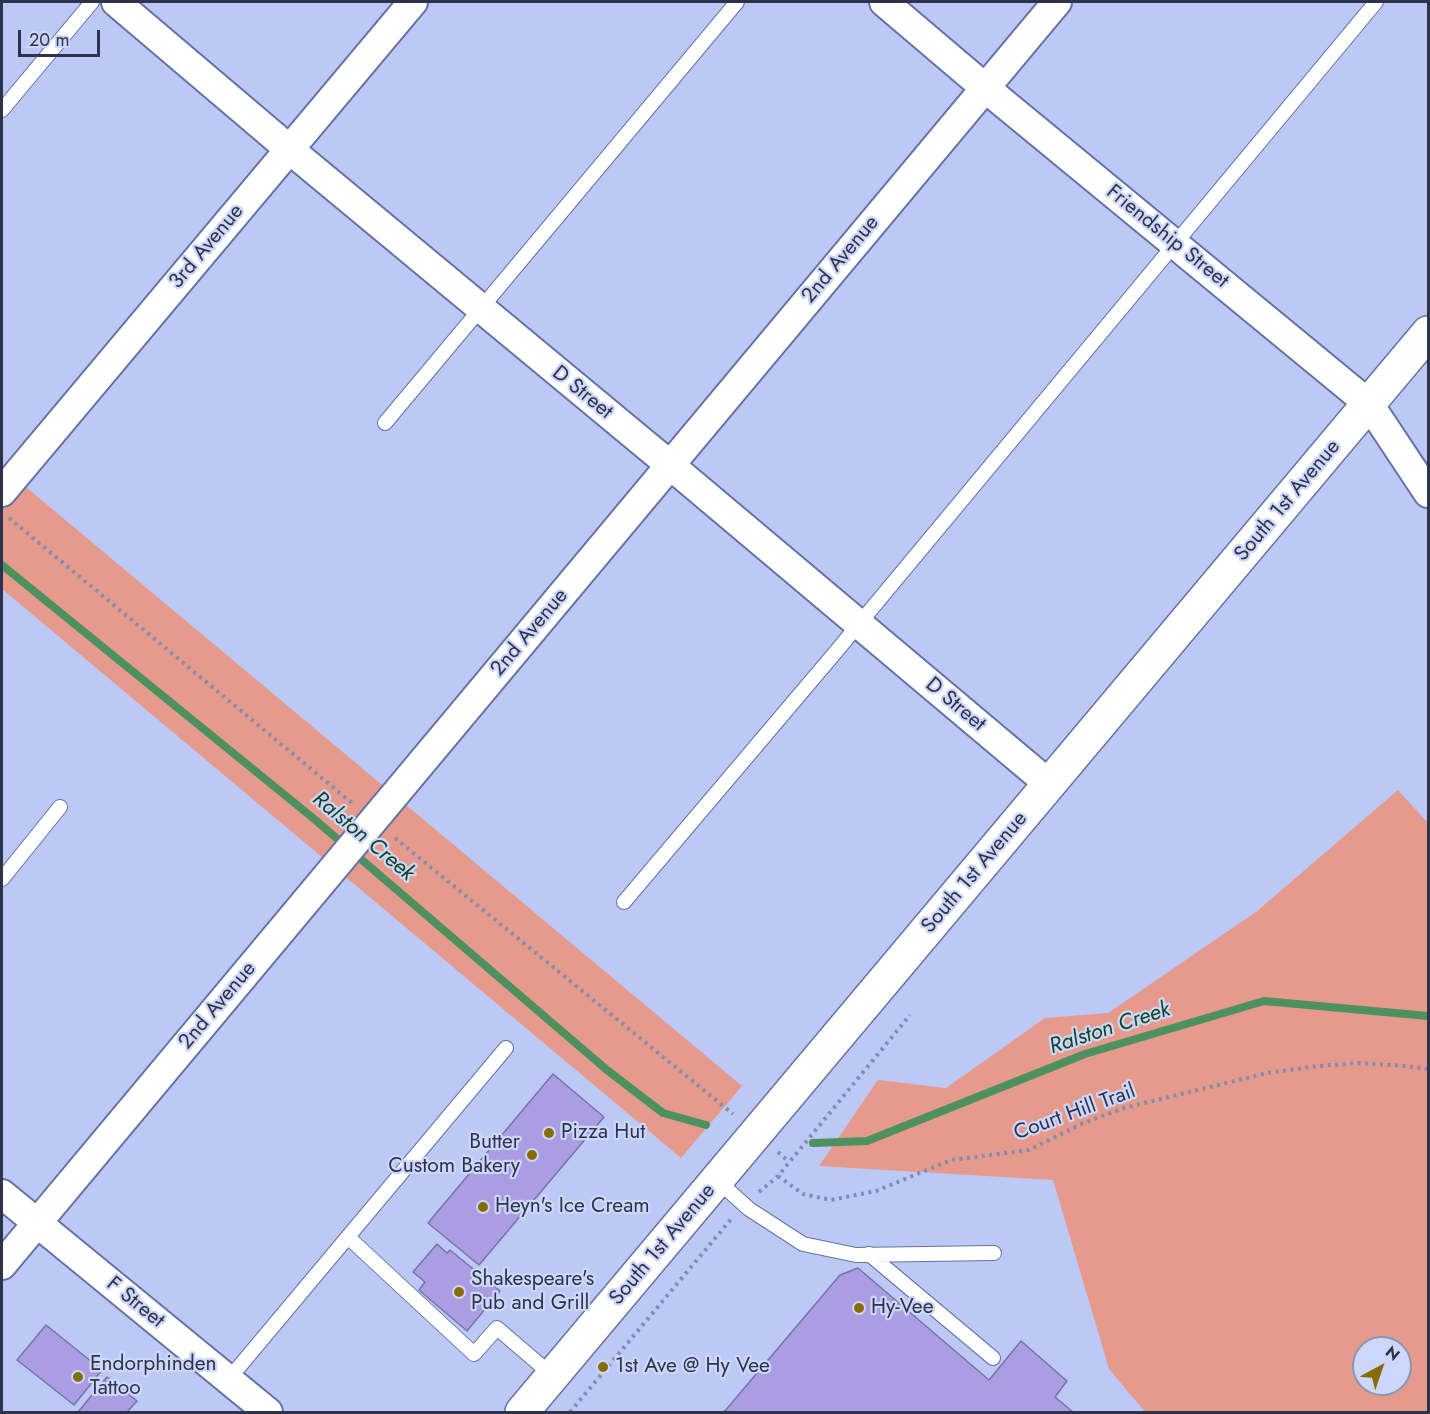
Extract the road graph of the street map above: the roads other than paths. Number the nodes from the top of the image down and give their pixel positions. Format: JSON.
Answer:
{"nodes":[{"id":1,"x":92,"y":2,"type":"edge"},
{"id":2,"x":116,"y":2,"type":"edge"},
{"id":3,"x":413,"y":2,"type":"edge"},
{"id":4,"x":737,"y":2,"type":"edge"},
{"id":5,"x":884,"y":2,"type":"edge"},
{"id":6,"x":1057,"y":2,"type":"edge"},
{"id":7,"x":1376,"y":2,"type":"edge"},
{"id":8,"x":984,"y":87,"type":"junction"},
{"id":9,"x":2,"y":110,"type":"edge"},
{"id":10,"x":289,"y":150,"type":"junction"},
{"id":11,"x":1174,"y":244,"type":"junction"},
{"id":12,"x":480,"y":308,"type":"junction"},
{"id":13,"x":1428,"y":333,"type":"edge"},
{"id":14,"x":1369,"y":404,"type":"junction"},
{"id":15,"x":385,"y":423,"type":"dead end"},
{"id":16,"x":670,"y":465,"type":"junction"},
{"id":17,"x":2,"y":492,"type":"edge"},
{"id":18,"x":1428,"y":493,"type":"edge"},
{"id":19,"x":859,"y":624,"type":"junction"},
{"id":20,"x":1049,"y":784,"type":"junction"},
{"id":21,"x":60,"y":807,"type":"dead end"},
{"id":22,"x":2,"y":879,"type":"edge"},
{"id":23,"x":624,"y":902,"type":"dead end"},
{"id":24,"x":506,"y":1048,"type":"dead end"},
{"id":25,"x":717,"y":1181,"type":"junction"},
{"id":26,"x":2,"y":1194,"type":"edge"},
{"id":27,"x":37,"y":1223,"type":"junction"},
{"id":28,"x":348,"y":1237,"type":"junction"},
{"id":29,"x":994,"y":1253,"type":"dead end"},
{"id":30,"x":869,"y":1254,"type":"junction"},
{"id":31,"x":2,"y":1265,"type":"edge"},
{"id":32,"x":993,"y":1358,"type":"dead end"},
{"id":33,"x":553,"y":1376,"type":"junction"},
{"id":34,"x":228,"y":1380,"type":"junction"},
{"id":35,"x":268,"y":1413,"type":"edge"},
{"id":36,"x":522,"y":1413,"type":"edge"}],
"edges":[{"from":1,"to":9,"type":"lane"},
{"from":2,"to":10,"type":"street","name":"D Street"},
{"from":3,"to":10,"type":"street","name":"3rd Avenue"},
{"from":4,"to":12,"type":"lane"},
{"from":5,"to":8,"type":"street","name":"Friendship Street"},
{"from":6,"to":8,"type":"street","name":"2nd Avenue"},
{"from":7,"to":11,"type":"lane"},
{"from":8,"to":11,"type":"street","name":"Friendship Street"},
{"from":8,"to":16,"type":"street","name":"2nd Avenue"},
{"from":10,"to":12,"type":"street","name":"D Street"},
{"from":10,"to":17,"type":"street","name":"3rd Avenue"},
{"from":11,"to":14,"type":"street","name":"Friendship Street"},
{"from":11,"to":19,"type":"lane"},
{"from":12,"to":15,"type":"lane"},
{"from":12,"to":16,"type":"street","name":"D Street"},
{"from":13,"to":14,"type":"main road","name":"South 1st Avenue"},
{"from":14,"to":18,"type":"street","name":"Friendship Street"},
{"from":14,"to":20,"type":"main road","name":"South 1st Avenue"},
{"from":16,"to":19,"type":"street","name":"D Street"},
{"from":16,"to":27,"type":"street","name":"2nd Avenue"},
{"from":19,"to":20,"type":"street","name":"D Street"},
{"from":19,"to":23,"type":"lane"},
{"from":20,"to":25,"type":"main road","name":"South 1st Avenue"},
{"from":21,"to":22,"type":"lane"},
{"from":24,"to":28,"type":"lane"},
{"from":25,"to":30,"type":"lane"},
{"from":25,"to":33,"type":"main road","name":"South 1st Avenue"},
{"from":26,"to":27,"type":"street","name":"F Street"},
{"from":27,"to":31,"type":"street","name":"2nd Avenue"},
{"from":27,"to":34,"type":"street","name":"F Street"},
{"from":28,"to":33,"type":"lane"},
{"from":28,"to":34,"type":"lane"},
{"from":29,"to":30,"type":"lane"},
{"from":30,"to":32,"type":"lane"},
{"from":33,"to":36,"type":"main road","name":"South 1st Avenue"},
{"from":34,"to":35,"type":"street","name":"F Street"}]}
